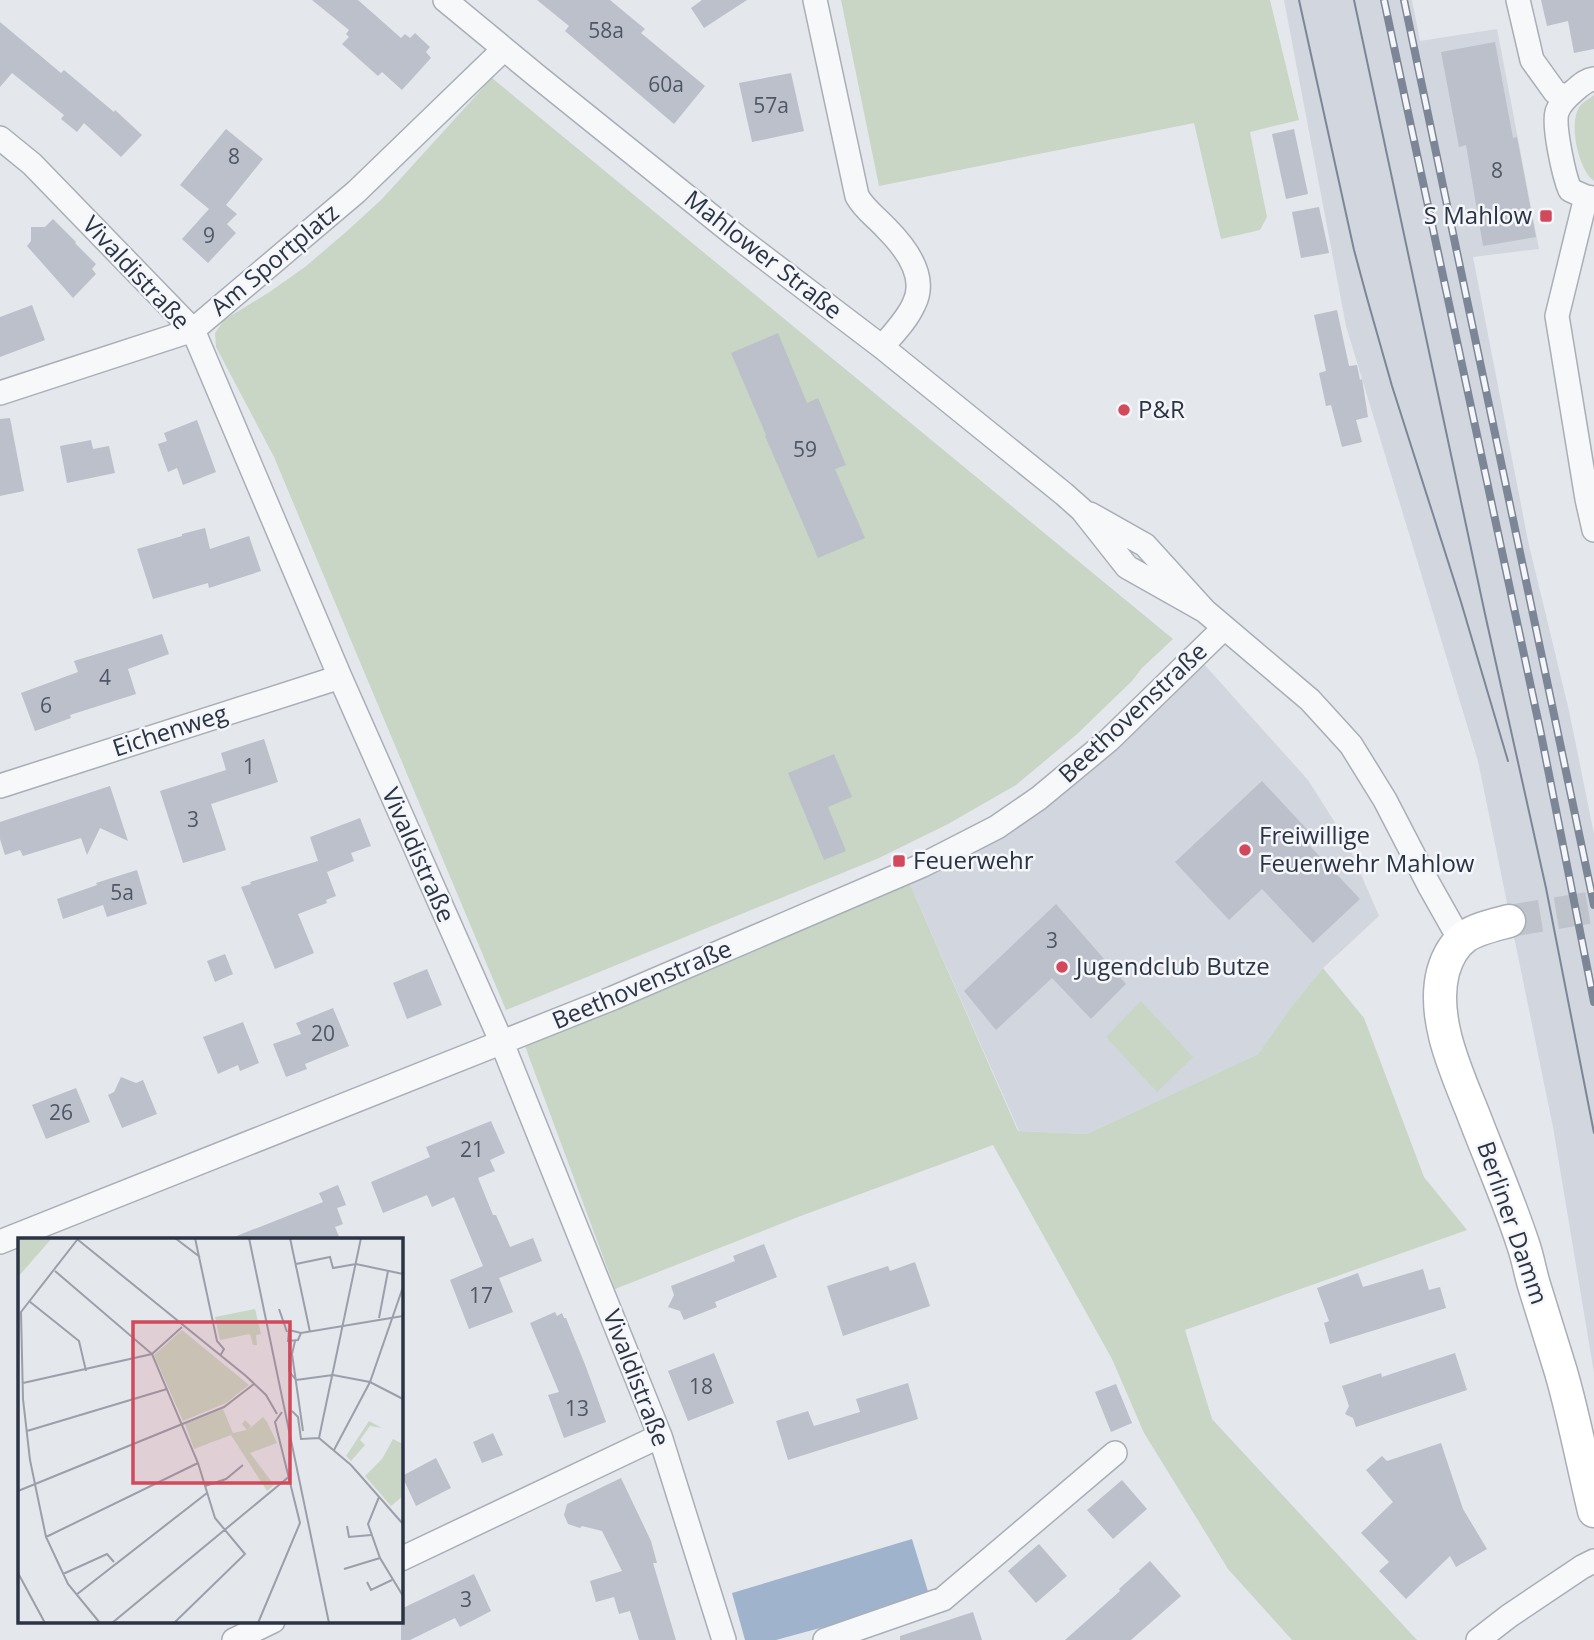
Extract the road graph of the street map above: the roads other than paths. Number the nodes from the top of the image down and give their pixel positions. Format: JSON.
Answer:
{"nodes":[{"id":1,"x":445,"y":0,"type":"edge"},
{"id":2,"x":815,"y":0,"type":"edge"},
{"id":3,"x":1518,"y":0,"type":"edge"},
{"id":4,"x":504,"y":48,"type":"junction"},
{"id":5,"x":1594,"y":79,"type":"edge"},
{"id":6,"x":1566,"y":97,"type":"junction"},
{"id":7,"x":0,"y":138,"type":"edge"},
{"id":8,"x":1590,"y":197,"type":"edge"},
{"id":9,"x":192,"y":330,"type":"junction"},
{"id":10,"x":882,"y":347,"type":"junction"},
{"id":11,"x":0,"y":393,"type":"edge"},
{"id":12,"x":1594,"y":530,"type":"edge"},
{"id":13,"x":1224,"y":628,"type":"junction"},
{"id":14,"x":340,"y":677,"type":"junction"},
{"id":15,"x":0,"y":786,"type":"edge"},
{"id":16,"x":1509,"y":920,"type":"tunnel mouth"},
{"id":17,"x":1460,"y":940,"type":"junction"},
{"id":18,"x":502,"y":1043,"type":"junction"},
{"id":19,"x":0,"y":1242,"type":"edge"},
{"id":20,"x":660,"y":1436,"type":"junction"},
{"id":21,"x":1115,"y":1453,"type":"dead end"},
{"id":22,"x":1594,"y":1511,"type":"edge"},
{"id":23,"x":402,"y":1559,"type":"edge"},
{"id":24,"x":1594,"y":1562,"type":"edge"},
{"id":25,"x":271,"y":1622,"type":"edge"},
{"id":26,"x":234,"y":1640,"type":"edge"},
{"id":27,"x":724,"y":1640,"type":"edge"},
{"id":28,"x":825,"y":1640,"type":"edge"},
{"id":29,"x":1478,"y":1640,"type":"edge"}],
"edges":[{"from":1,"to":4,"type":"street","name":"Mahlower Straße"},
{"from":2,"to":10,"type":"street"},
{"from":3,"to":6,"type":"street"},
{"from":4,"to":9,"type":"street","name":"Am Sportplatz"},
{"from":4,"to":10,"type":"street","name":"Mahlower Straße"},
{"from":5,"to":6,"type":"street"},
{"from":6,"to":8,"type":"street"},
{"from":7,"to":9,"type":"street","name":"Vivaldistraße"},
{"from":8,"to":12,"type":"street"},
{"from":9,"to":11,"type":"street","name":"Am Sportplatz"},
{"from":9,"to":14,"type":"street","name":"Vivaldistraße"},
{"from":10,"to":13,"type":"street","name":"Mahlower Straße"},
{"from":13,"to":17,"type":"street","name":"Mahlower Straße"},
{"from":13,"to":18,"type":"street","name":"Beethovenstraße"},
{"from":14,"to":15,"type":"street","name":"Eichenweg"},
{"from":14,"to":18,"type":"street","name":"Vivaldistraße"},
{"from":16,"to":17,"type":"main road"},
{"from":17,"to":22,"type":"main road","name":"Berliner Damm"},
{"from":18,"to":19,"type":"street","name":"Beethovenstraße"},
{"from":18,"to":20,"type":"street","name":"Vivaldistraße"},
{"from":20,"to":23,"type":"street"},
{"from":20,"to":27,"type":"street","name":"Vivaldistraße"},
{"from":21,"to":28,"type":"street"},
{"from":24,"to":29,"type":"street"},
{"from":25,"to":26,"type":"street"}]}
